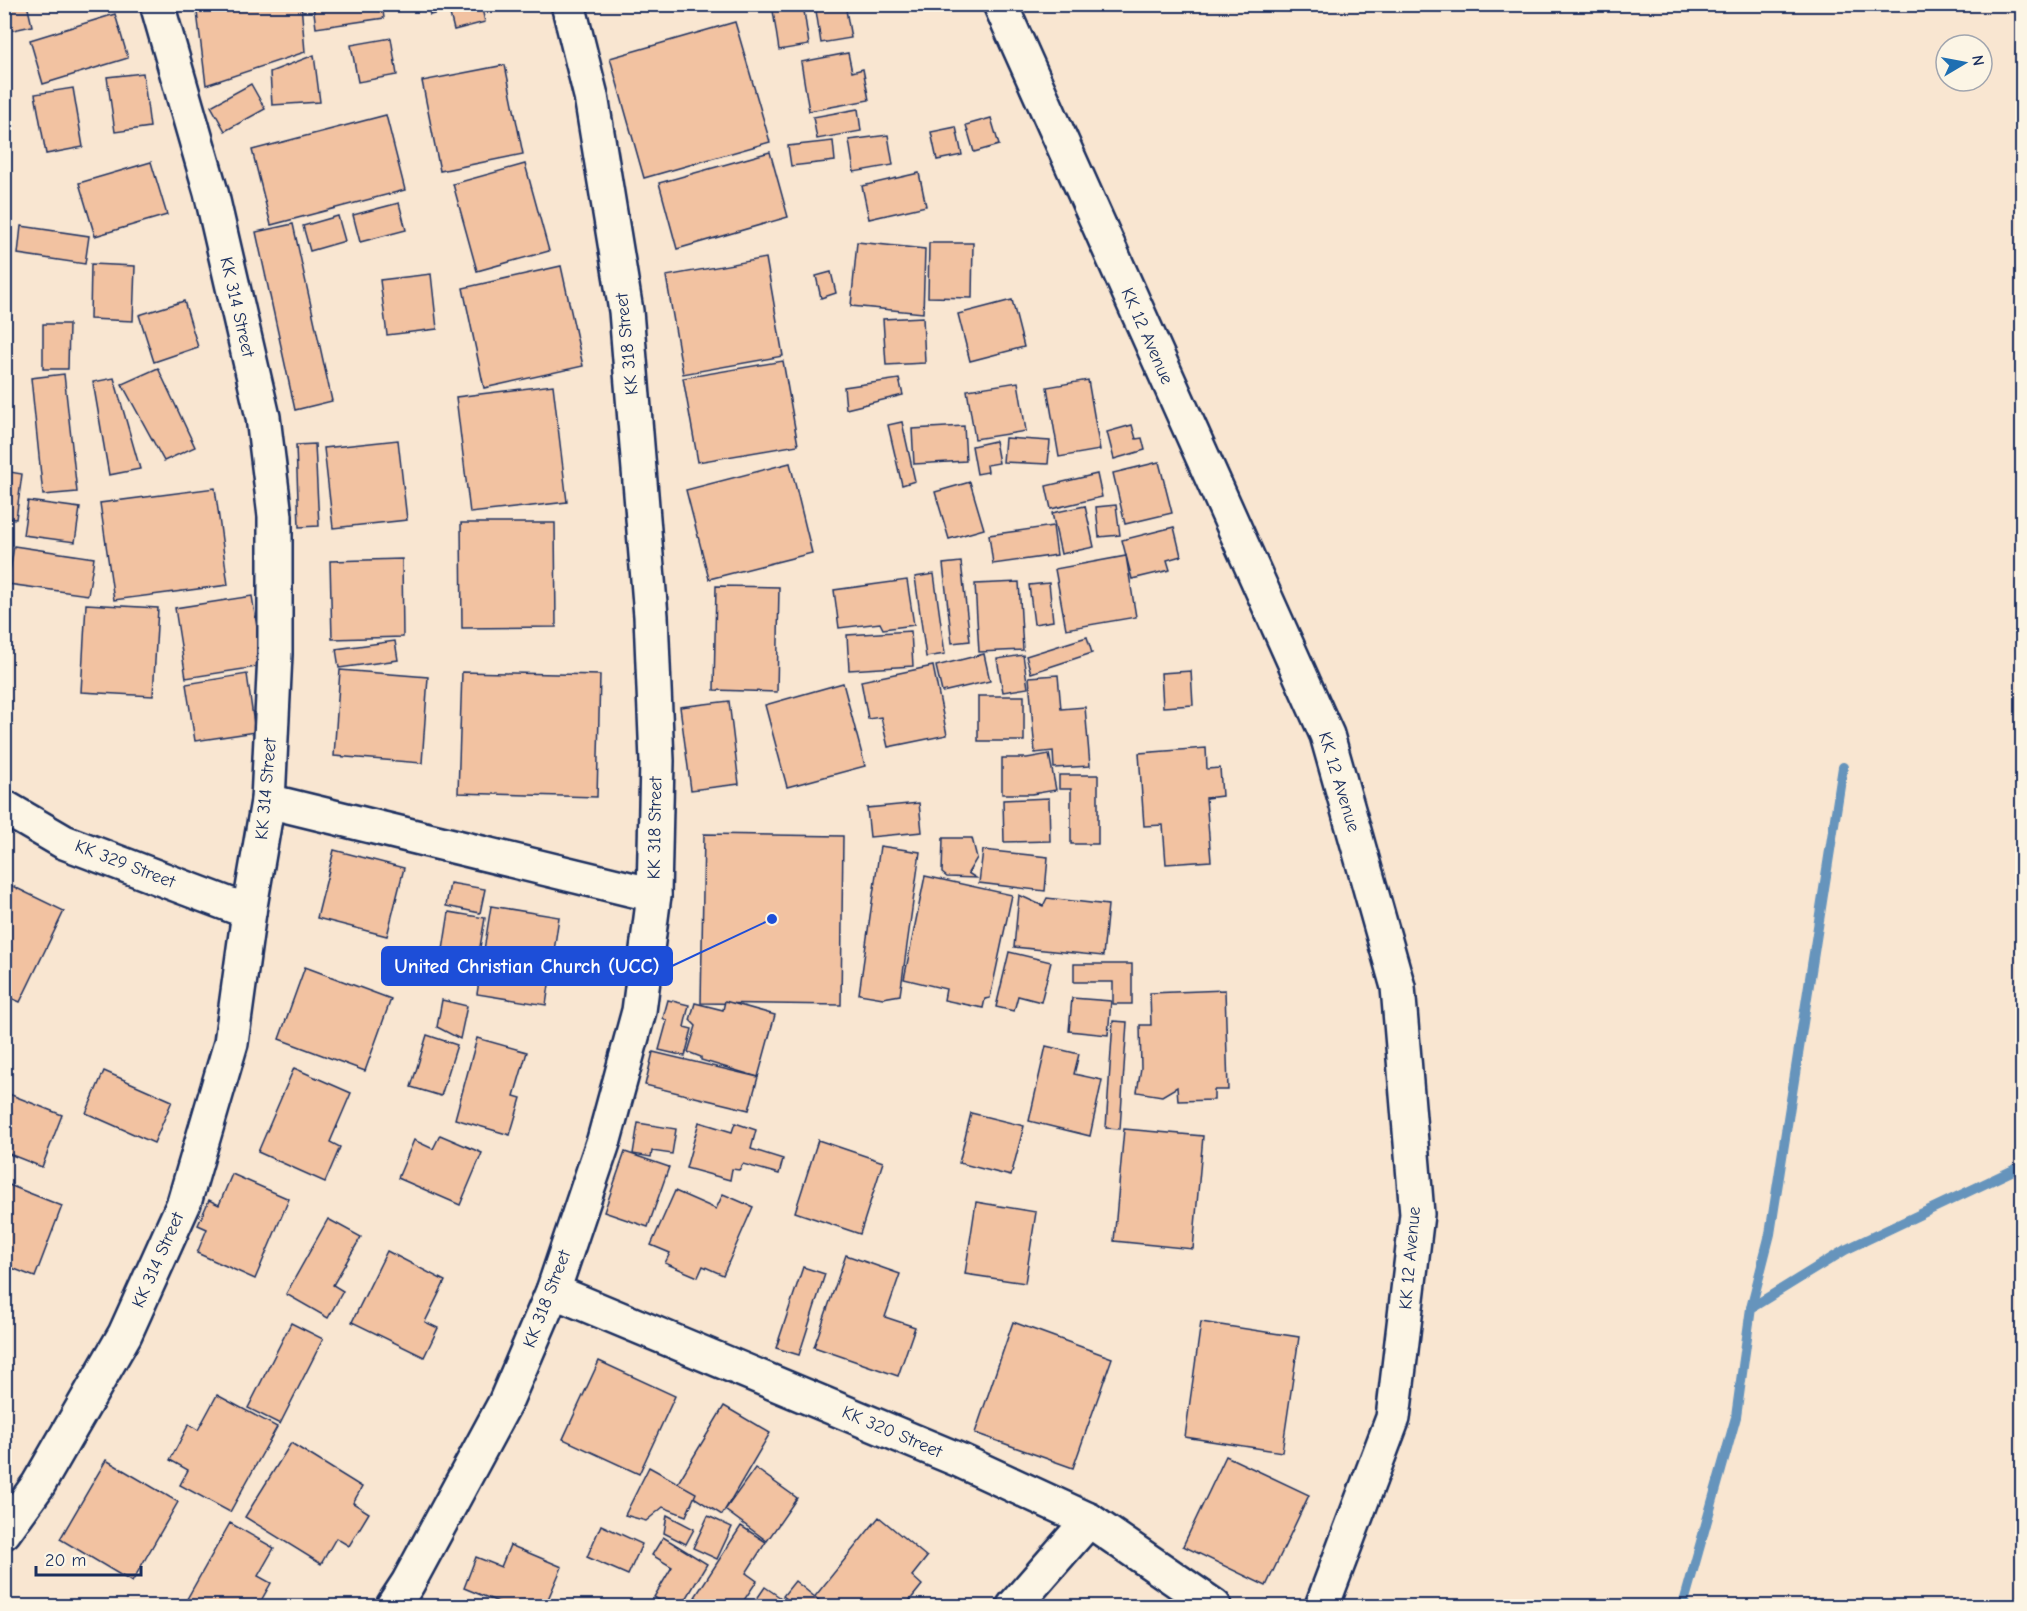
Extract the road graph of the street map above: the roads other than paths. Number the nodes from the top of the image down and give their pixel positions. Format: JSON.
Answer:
{"nodes":[{"id":1,"x":157,"y":4,"type":"edge"},
{"id":2,"x":568,"y":4,"type":"edge"},
{"id":3,"x":1000,"y":4,"type":"edge"},
{"id":4,"x":268,"y":801,"type":"junction"},
{"id":5,"x":4,"y":807,"type":"edge"},
{"id":6,"x":654,"y":895,"type":"junction"},
{"id":7,"x":249,"y":912,"type":"junction"},
{"id":8,"x":553,"y":1291,"type":"junction"},
{"id":9,"x":1089,"y":1520,"type":"junction"},
{"id":10,"x":4,"y":1532,"type":"edge"},
{"id":11,"x":393,"y":1606,"type":"edge"},
{"id":12,"x":1014,"y":1606,"type":"edge"},
{"id":13,"x":1214,"y":1606,"type":"edge"},
{"id":14,"x":1322,"y":1606,"type":"edge"}],
"edges":[{"from":1,"to":4,"type":"street","name":"KK 314 Street"},
{"from":2,"to":6,"type":"street","name":"KK 318 Street"},
{"from":3,"to":14,"type":"street","name":"KK 12 Avenue"},
{"from":4,"to":6,"type":"street"},
{"from":4,"to":7,"type":"street","name":"KK 314 Street"},
{"from":5,"to":7,"type":"street","name":"KK 329 Street"},
{"from":6,"to":8,"type":"street","name":"KK 318 Street"},
{"from":7,"to":10,"type":"street","name":"KK 314 Street"},
{"from":8,"to":9,"type":"street","name":"KK 320 Street"},
{"from":8,"to":11,"type":"street","name":"KK 318 Street"},
{"from":9,"to":12,"type":"street"},
{"from":9,"to":13,"type":"street","name":"KK 320 Street"}]}
